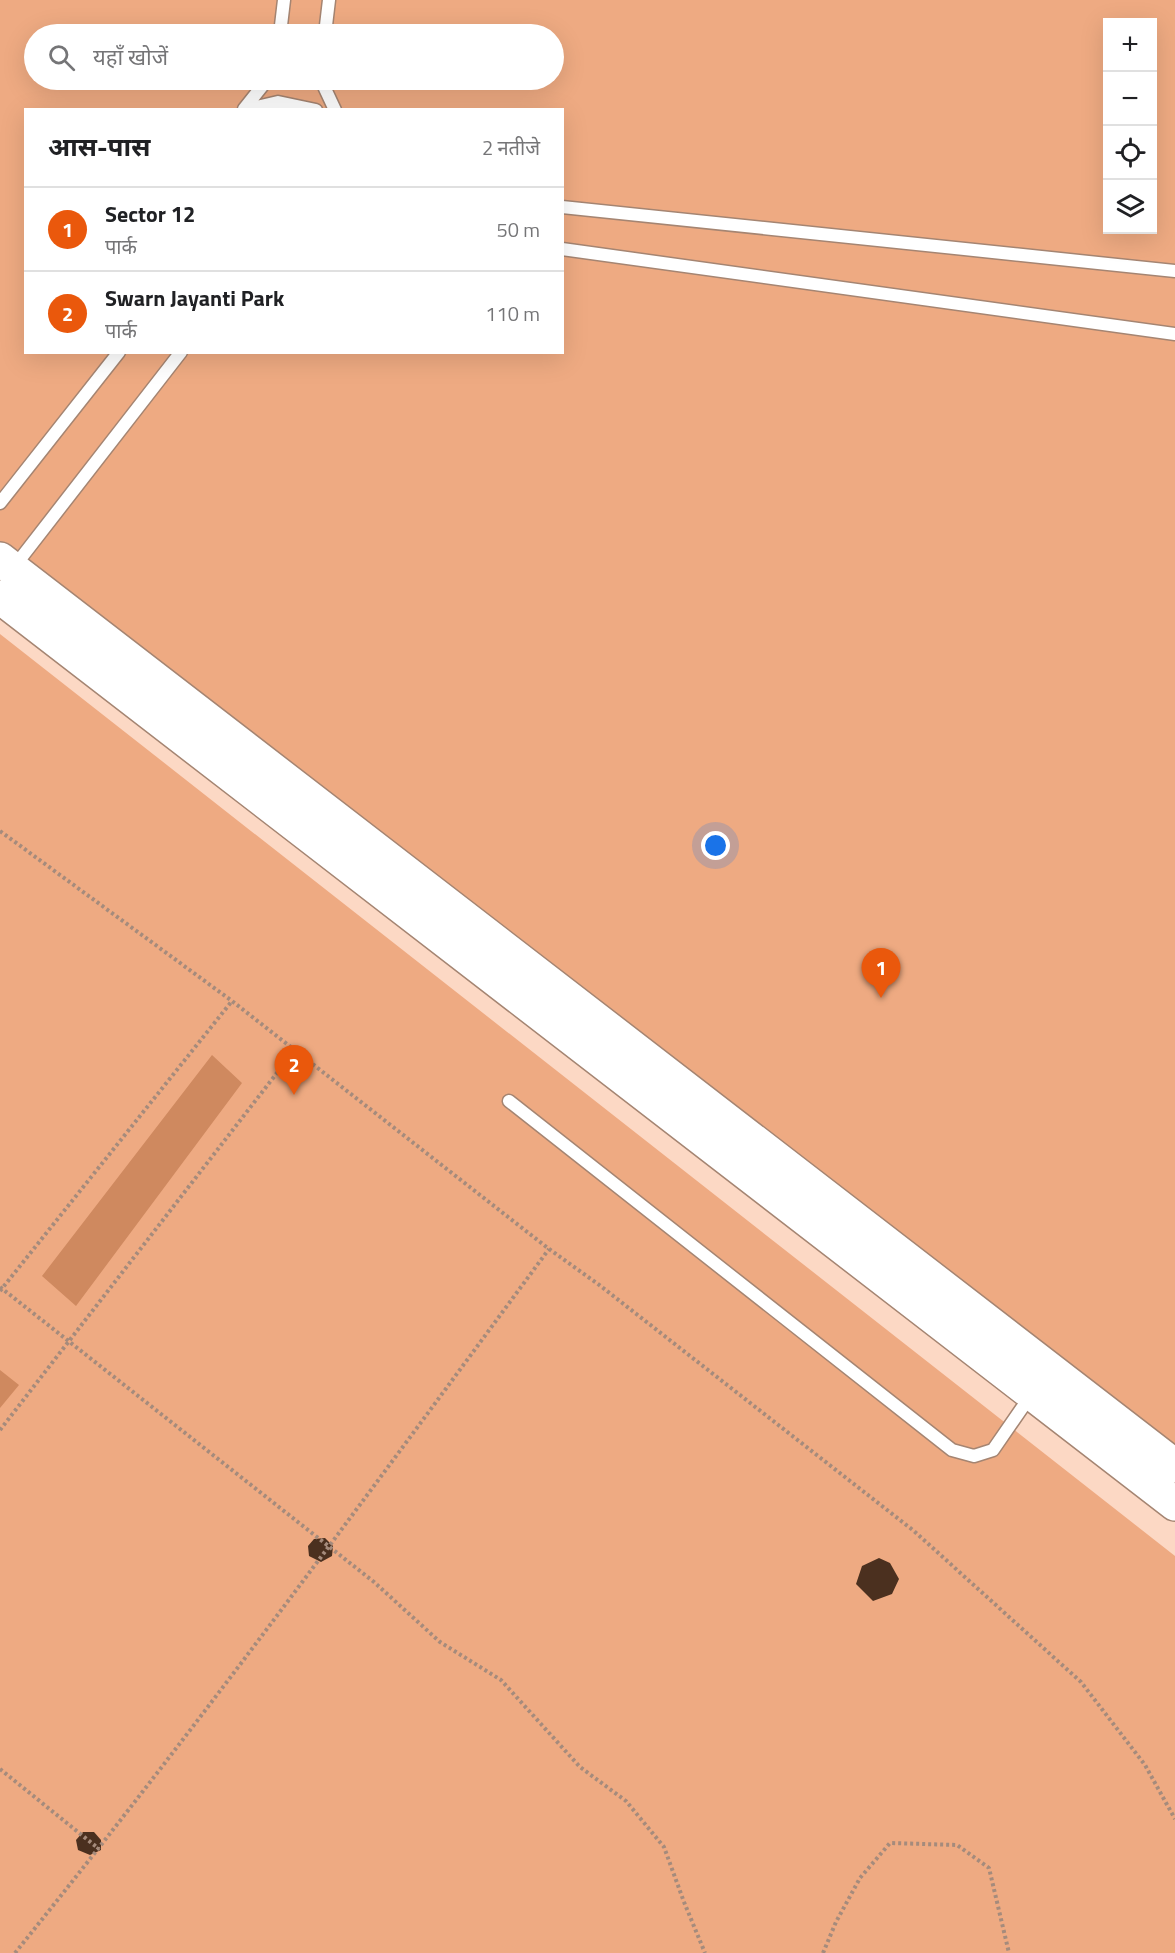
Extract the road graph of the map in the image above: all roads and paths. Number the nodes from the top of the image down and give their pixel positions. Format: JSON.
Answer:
{"nodes":[{"id":1,"x":284,"y":0,"type":"edge"},
{"id":2,"x":329,"y":0,"type":"edge"},
{"id":3,"x":281,"y":24,"type":"edge"},
{"id":4,"x":326,"y":24,"type":"edge"},
{"id":5,"x":259,"y":90,"type":"edge"},
{"id":6,"x":326,"y":90,"type":"edge"},
{"id":7,"x":245,"y":108,"type":"edge"},
{"id":8,"x":249,"y":108,"type":"edge"},
{"id":9,"x":306,"y":108,"type":"edge"},
{"id":10,"x":334,"y":108,"type":"edge"},
{"id":11,"x":564,"y":207,"type":"edge"},
{"id":12,"x":564,"y":249,"type":"edge"},
{"id":13,"x":1175,"y":271,"type":"edge"},
{"id":14,"x":1175,"y":334,"type":"edge"},
{"id":15,"x":117,"y":354,"type":"edge"},
{"id":16,"x":179,"y":354,"type":"edge"},
{"id":17,"x":0,"y":503,"type":"edge"},
{"id":18,"x":5,"y":576,"type":"edge"},
{"id":19,"x":0,"y":831,"type":"edge"},
{"id":20,"x":232,"y":1000,"type":"junction"},
{"id":21,"x":294,"y":1051,"type":"junction"},
{"id":22,"x":509,"y":1101,"type":"dead end"},
{"id":23,"x":549,"y":1249,"type":"junction"},
{"id":24,"x":1,"y":1289,"type":"edge"},
{"id":25,"x":69,"y":1341,"type":"junction"},
{"id":26,"x":1041,"y":1382,"type":"junction"},
{"id":27,"x":0,"y":1430,"type":"edge"},
{"id":28,"x":1175,"y":1466,"type":"edge"},
{"id":29,"x":1175,"y":1504,"type":"edge"},
{"id":30,"x":328,"y":1547,"type":"junction"},
{"id":31,"x":0,"y":1769,"type":"edge"},
{"id":32,"x":1175,"y":1819,"type":"edge"},
{"id":33,"x":99,"y":1849,"type":"junction"},
{"id":34,"x":15,"y":1953,"type":"edge"},
{"id":35,"x":705,"y":1953,"type":"edge"},
{"id":36,"x":823,"y":1953,"type":"edge"},
{"id":37,"x":1009,"y":1953,"type":"edge"}],
"edges":[{"from":1,"to":3,"type":"lane"},
{"from":2,"to":4,"type":"lane"},
{"from":5,"to":7,"type":"lane"},
{"from":6,"to":10,"type":"lane"},
{"from":8,"to":9,"type":"lane"},
{"from":11,"to":13,"type":"lane"},
{"from":12,"to":14,"type":"lane"},
{"from":15,"to":17,"type":"lane"},
{"from":16,"to":18,"type":"lane"},
{"from":18,"to":26,"type":"street"},
{"from":19,"to":20,"type":"path"},
{"from":20,"to":21,"type":"path"},
{"from":20,"to":24,"type":"path"},
{"from":21,"to":23,"type":"path"},
{"from":21,"to":25,"type":"path"},
{"from":22,"to":26,"type":"lane"},
{"from":23,"to":30,"type":"path"},
{"from":23,"to":32,"type":"path"},
{"from":24,"to":25,"type":"path"},
{"from":25,"to":27,"type":"path"},
{"from":25,"to":30,"type":"path"},
{"from":26,"to":28,"type":"street"},
{"from":26,"to":29,"type":"street"},
{"from":30,"to":33,"type":"path"},
{"from":30,"to":35,"type":"path"},
{"from":31,"to":33,"type":"path"},
{"from":33,"to":34,"type":"path"},
{"from":36,"to":37,"type":"path"}]}
